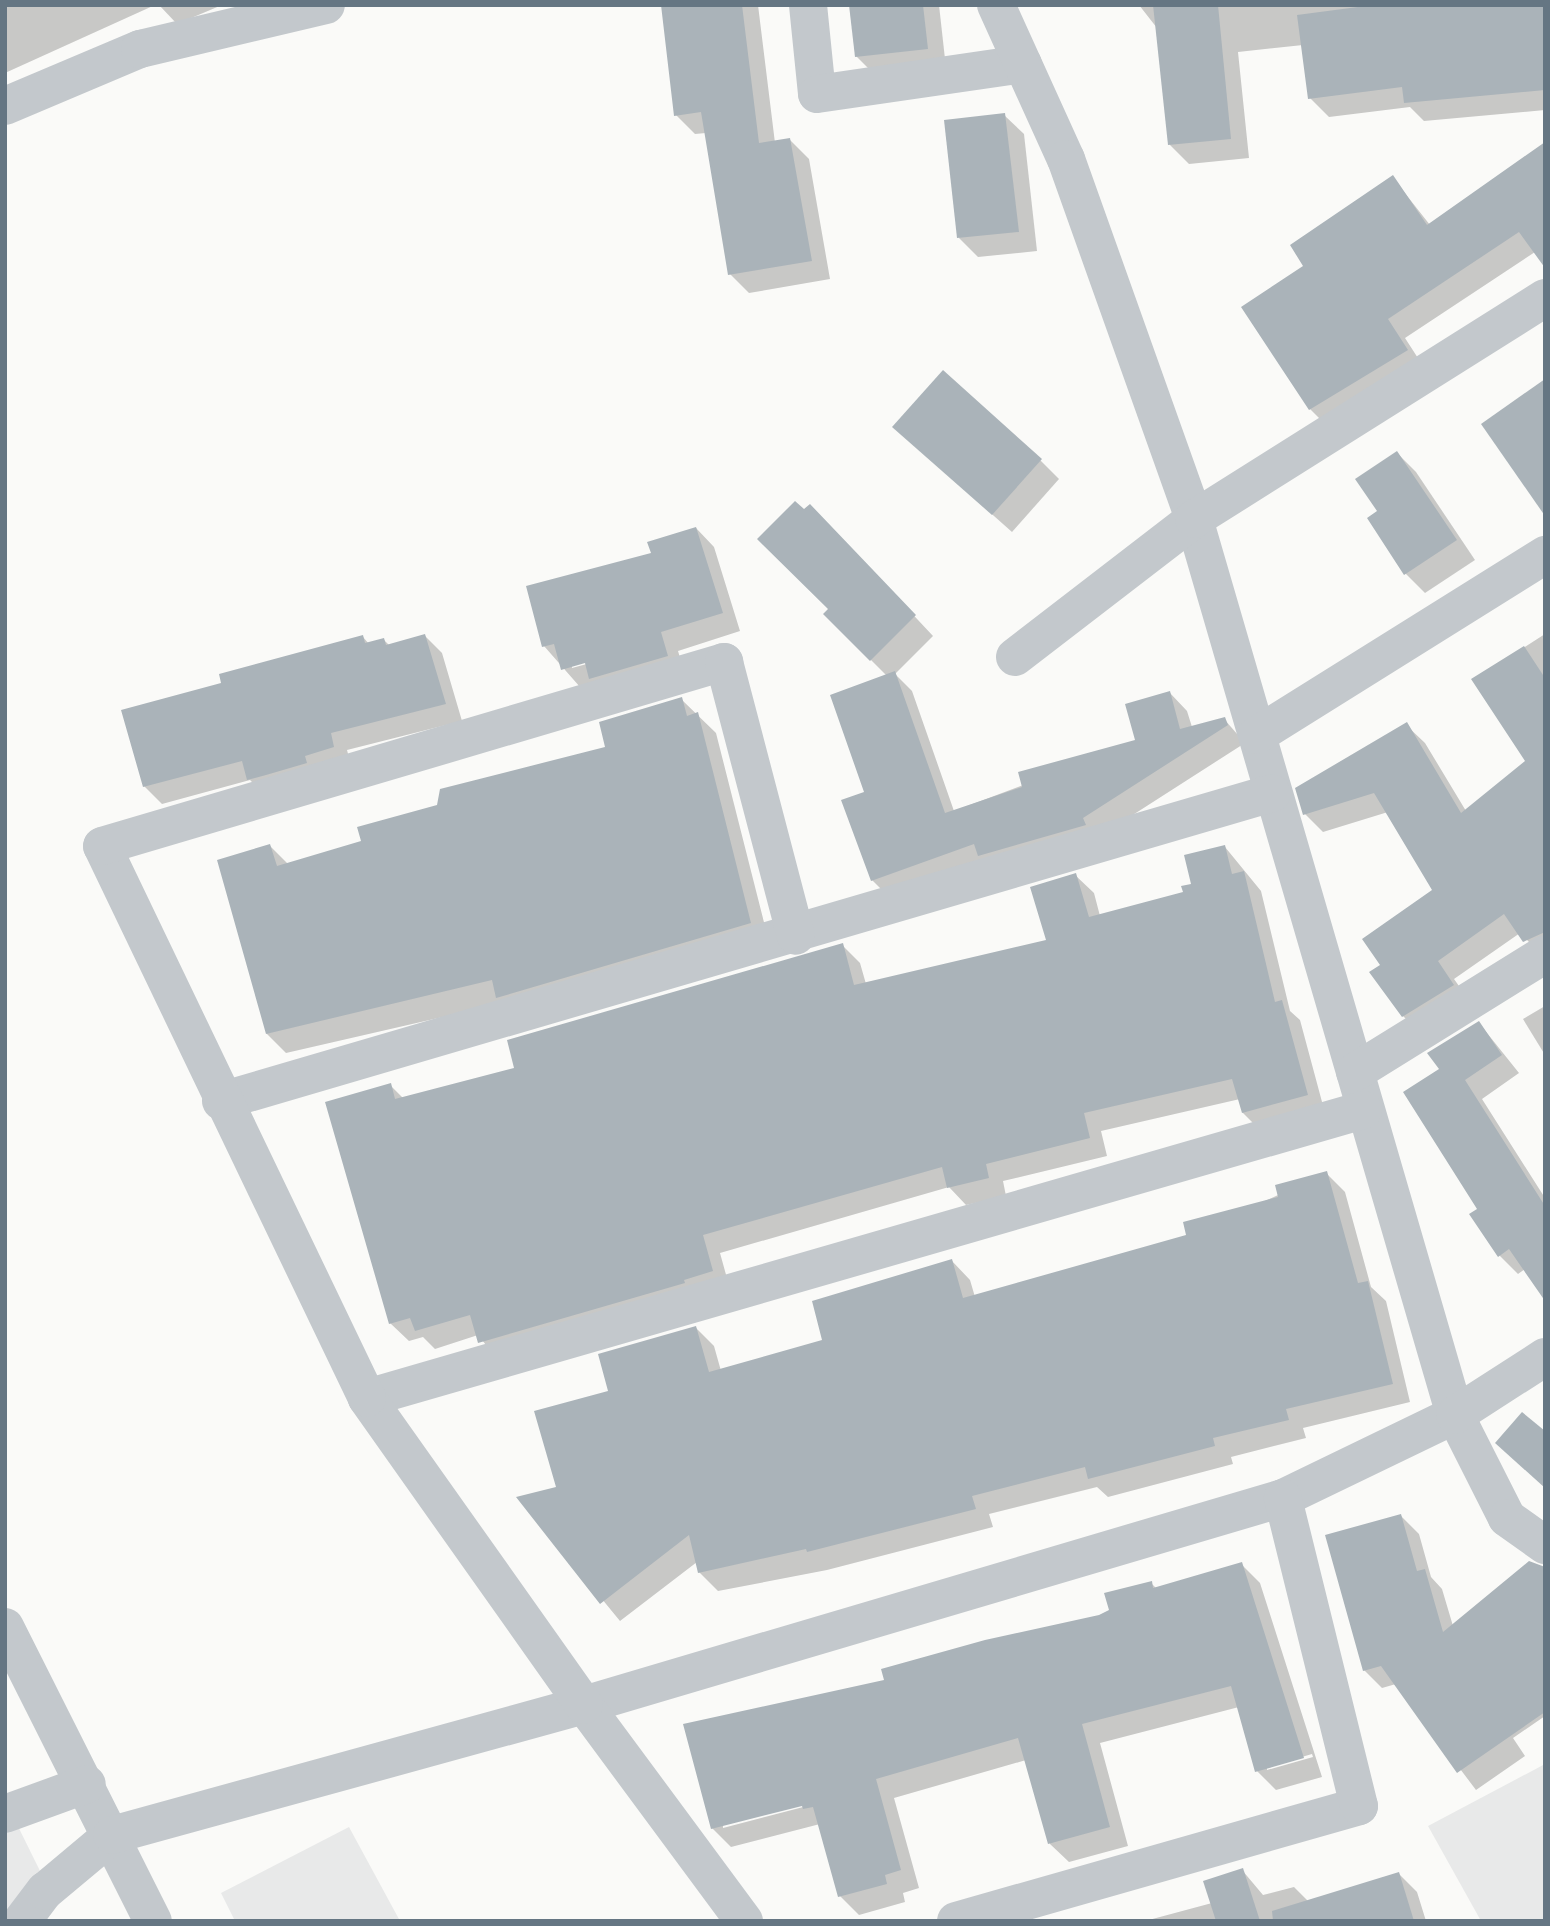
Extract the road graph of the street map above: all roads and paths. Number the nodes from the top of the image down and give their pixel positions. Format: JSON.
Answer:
{"nodes":[{"id":1,"x":326,"y":5,"type":"edge"},
{"id":2,"x":808,"y":5,"type":"edge"},
{"id":3,"x":996,"y":5,"type":"edge"},
{"id":4,"x":1023,"y":64,"type":"junction"},
{"id":5,"x":5,"y":106,"type":"edge"},
{"id":6,"x":1545,"y":298,"type":"edge"},
{"id":7,"x":1194,"y":519,"type":"junction"},
{"id":8,"x":1545,"y":555,"type":"edge"},
{"id":9,"x":1015,"y":657,"type":"dead end"},
{"id":10,"x":1257,"y":735,"type":"junction"},
{"id":11,"x":1272,"y":793,"type":"junction"},
{"id":12,"x":796,"y":936,"type":"junction"},
{"id":13,"x":1545,"y":954,"type":"edge"},
{"id":14,"x":1355,"y":1072,"type":"junction"},
{"id":15,"x":221,"y":1101,"type":"junction"},
{"id":16,"x":1363,"y":1110,"type":"junction"},
{"id":17,"x":1545,"y":1357,"type":"edge"},
{"id":18,"x":367,"y":1398,"type":"junction"},
{"id":19,"x":1455,"y":1415,"type":"junction"},
{"id":20,"x":1283,"y":1498,"type":"junction"},
{"id":21,"x":1545,"y":1545,"type":"edge"},
{"id":22,"x":5,"y":1627,"type":"edge"},
{"id":23,"x":584,"y":1705,"type":"junction"},
{"id":24,"x":87,"y":1784,"type":"junction"},
{"id":25,"x":5,"y":1814,"type":"edge"},
{"id":26,"x":112,"y":1835,"type":"junction"},
{"id":27,"x":22,"y":1921,"type":"edge"},
{"id":28,"x":153,"y":1921,"type":"edge"},
{"id":29,"x":744,"y":1921,"type":"edge"},
{"id":30,"x":956,"y":1921,"type":"edge"}],
"edges":[{"from":1,"to":5,"type":"street"},
{"from":2,"to":4,"type":"street"},
{"from":3,"to":4,"type":"street"},
{"from":4,"to":7,"type":"street"},
{"from":6,"to":7,"type":"street"},
{"from":7,"to":9,"type":"street"},
{"from":7,"to":10,"type":"street"},
{"from":8,"to":10,"type":"street"},
{"from":10,"to":11,"type":"street"},
{"from":11,"to":12,"type":"street"},
{"from":11,"to":14,"type":"street"},
{"from":12,"to":15,"type":"street"},
{"from":12,"to":15,"type":"street"},
{"from":13,"to":14,"type":"street"},
{"from":14,"to":16,"type":"street"},
{"from":15,"to":18,"type":"street"},
{"from":16,"to":18,"type":"street"},
{"from":16,"to":19,"type":"street"},
{"from":17,"to":19,"type":"street"},
{"from":18,"to":23,"type":"street"},
{"from":19,"to":20,"type":"street"},
{"from":19,"to":21,"type":"street"},
{"from":20,"to":23,"type":"street"},
{"from":20,"to":30,"type":"street"},
{"from":22,"to":24,"type":"street"},
{"from":23,"to":26,"type":"street"},
{"from":23,"to":29,"type":"street"},
{"from":24,"to":25,"type":"street"},
{"from":24,"to":26,"type":"street"},
{"from":26,"to":27,"type":"street"},
{"from":26,"to":28,"type":"street"}]}
